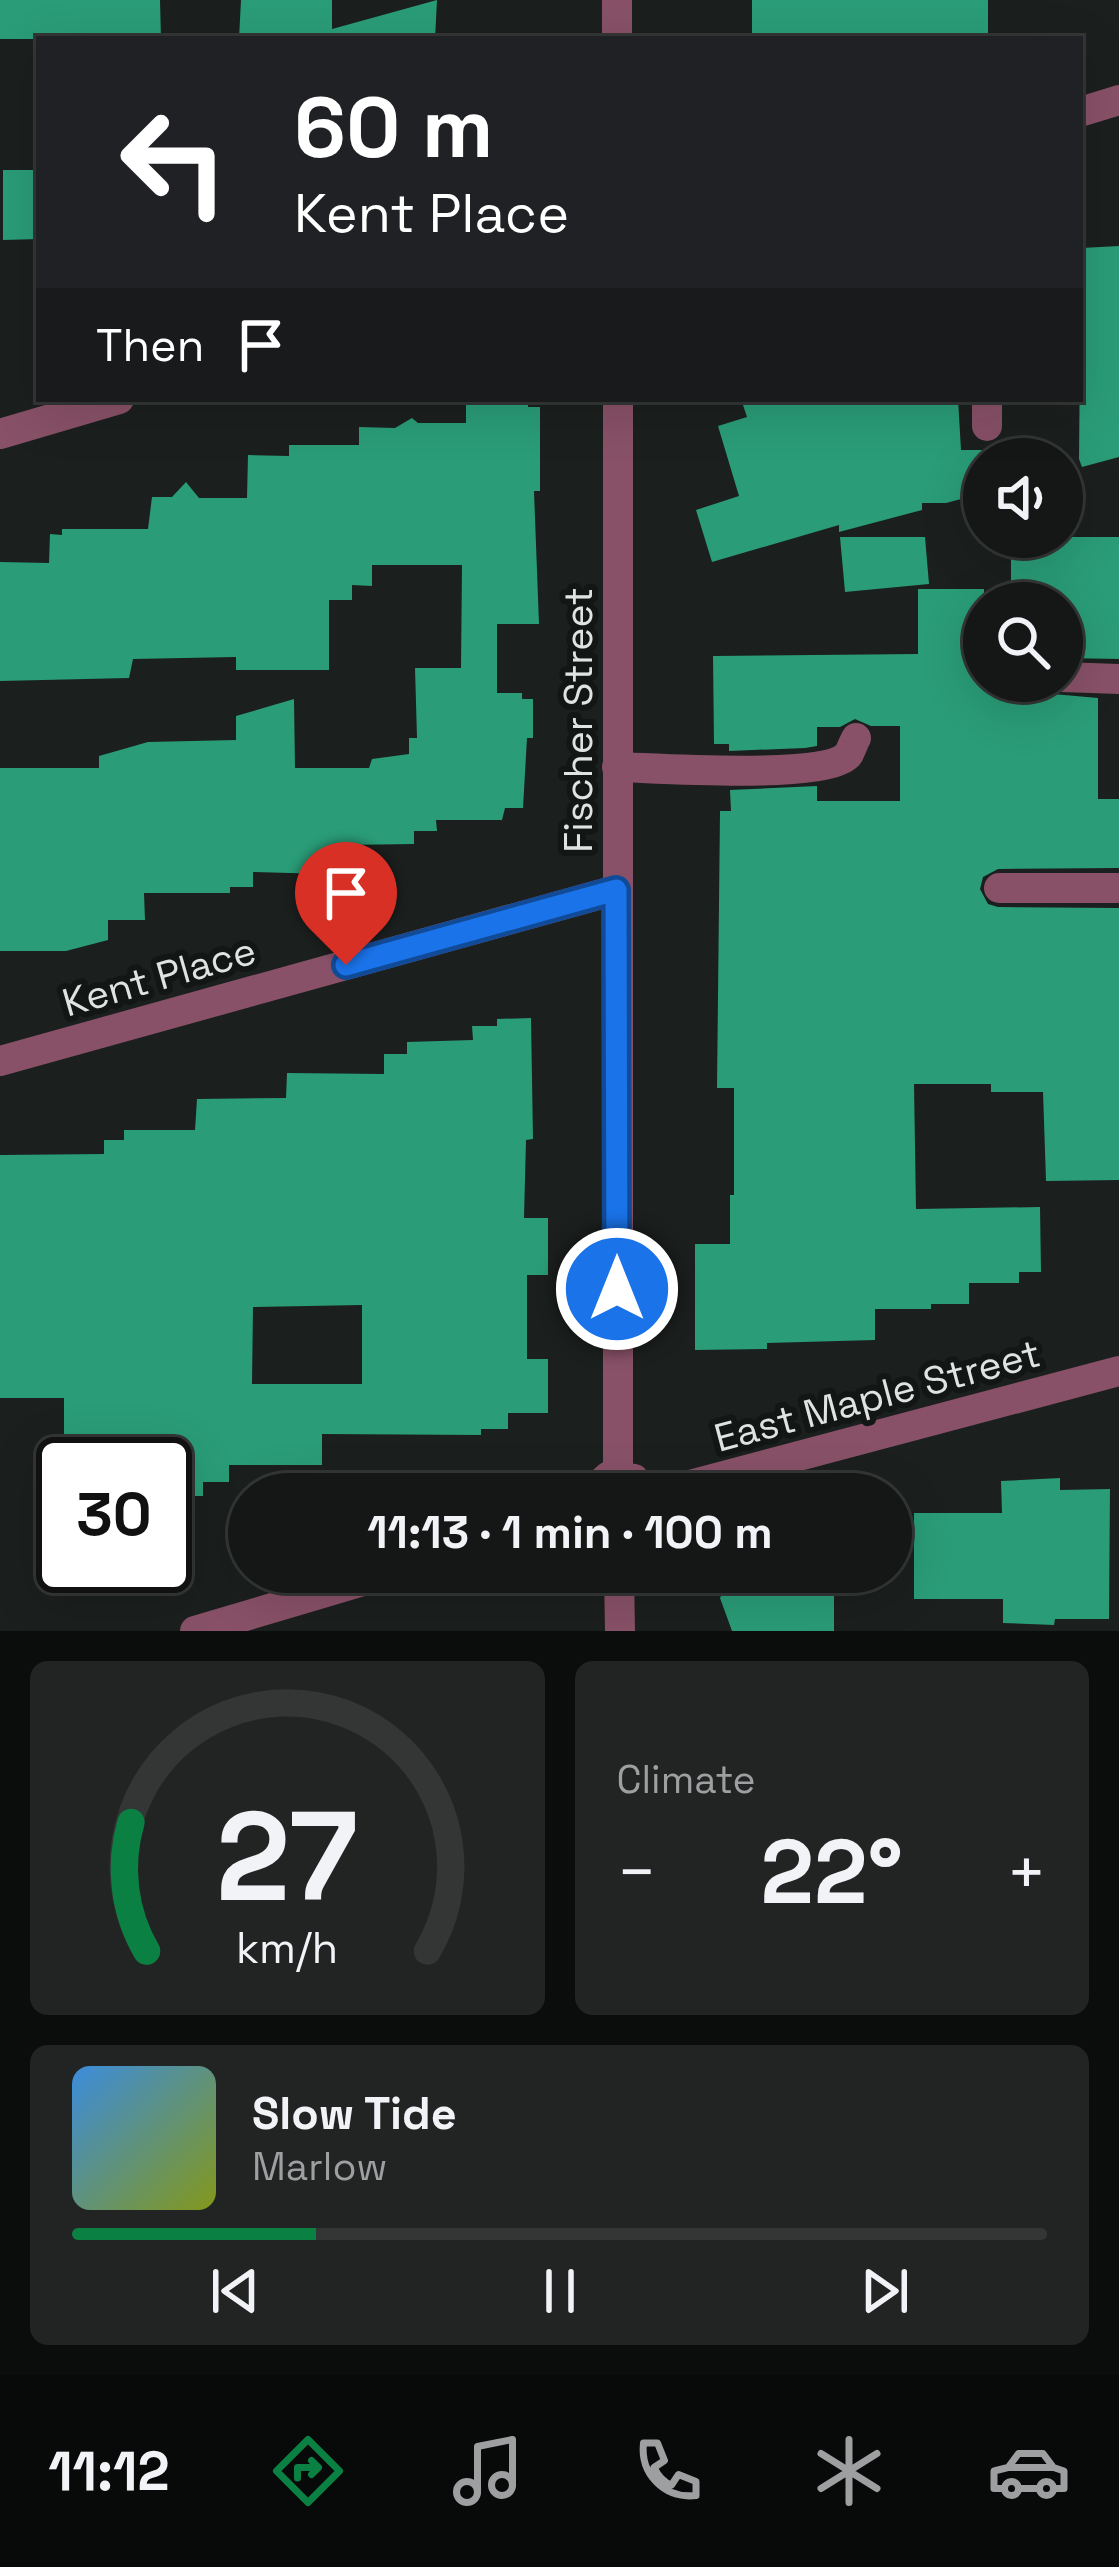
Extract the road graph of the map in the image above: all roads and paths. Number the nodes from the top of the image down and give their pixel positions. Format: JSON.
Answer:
{"nodes":[{"id":1,"x":616,"y":0,"type":"edge"},
{"id":2,"x":617,"y":36,"type":"edge"},
{"id":3,"x":1119,"y":100,"type":"edge"},
{"id":4,"x":1083,"y":111,"type":"edge"},
{"id":5,"x":108,"y":402,"type":"edge"},
{"id":6,"x":618,"y":402,"type":"edge"},
{"id":7,"x":0,"y":434,"type":"edge"},
{"id":8,"x":1083,"y":678,"type":"edge"},
{"id":9,"x":1119,"y":680,"type":"edge"},
{"id":10,"x":856,"y":738,"type":"dead end"},
{"id":11,"x":617,"y":767,"type":"junction"},
{"id":12,"x":998,"y":888,"type":"dead end"},
{"id":13,"x":1119,"y":889,"type":"edge"},
{"id":14,"x":616,"y":890,"type":"junction"},
{"id":15,"x":0,"y":1061,"type":"edge"},
{"id":16,"x":1119,"y":1370,"type":"edge"},
{"id":17,"x":618,"y":1473,"type":"edge"},
{"id":18,"x":731,"y":1473,"type":"edge"},
{"id":19,"x":323,"y":1593,"type":"edge"},
{"id":20,"x":620,"y":1593,"type":"edge"},
{"id":21,"x":195,"y":1631,"type":"edge"},
{"id":22,"x":620,"y":1631,"type":"edge"}],
"edges":[{"from":1,"to":2,"type":"street"},
{"from":3,"to":4,"type":"street"},
{"from":5,"to":7,"type":"street"},
{"from":6,"to":11,"type":"street","name":"Fischer Street"},
{"from":8,"to":9,"type":"street"},
{"from":10,"to":11,"type":"street"},
{"from":11,"to":14,"type":"street","name":"Fischer Street"},
{"from":12,"to":13,"type":"street"},
{"from":14,"to":15,"type":"street","name":"Kent Place"},
{"from":14,"to":17,"type":"street","name":"Fischer Street"},
{"from":16,"to":18,"type":"street","name":"East Maple Street"},
{"from":19,"to":21,"type":"street"},
{"from":20,"to":22,"type":"street"}]}
